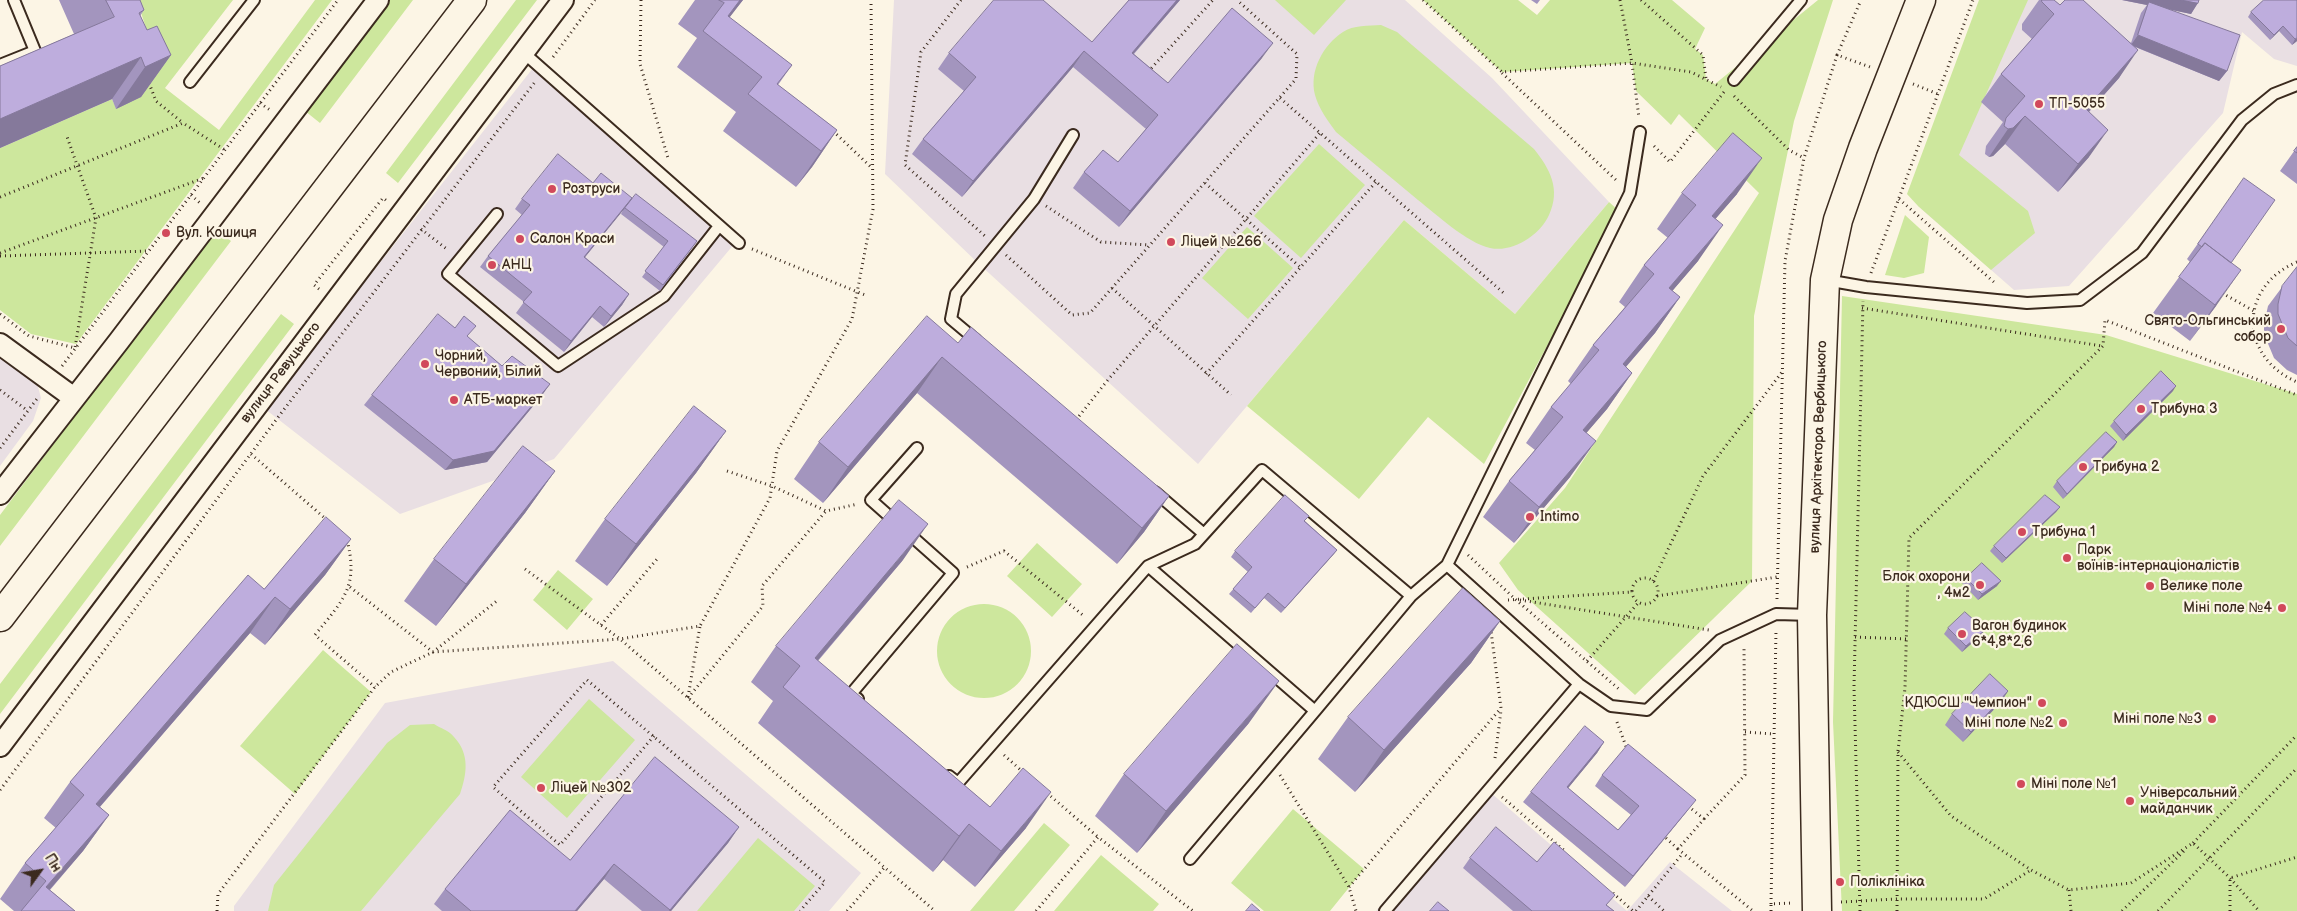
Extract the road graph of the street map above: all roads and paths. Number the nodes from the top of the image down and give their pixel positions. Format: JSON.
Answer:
{"nodes":[{"id":1,"x":14,"y":0,"type":"edge"},
{"id":2,"x":254,"y":0,"type":"edge"},
{"id":3,"x":338,"y":0,"type":"edge"},
{"id":4,"x":378,"y":0,"type":"edge"},
{"id":5,"x":472,"y":0,"type":"edge"},
{"id":6,"x":563,"y":0,"type":"edge"},
{"id":7,"x":595,"y":0,"type":"edge"},
{"id":8,"x":641,"y":0,"type":"edge"},
{"id":9,"x":871,"y":0,"type":"edge"},
{"id":10,"x":961,"y":0,"type":"edge"},
{"id":11,"x":1213,"y":0,"type":"edge"},
{"id":12,"x":1237,"y":0,"type":"edge"},
{"id":13,"x":1423,"y":0,"type":"edge"},
{"id":14,"x":1620,"y":0,"type":"edge"},
{"id":15,"x":1641,"y":0,"type":"edge"},
{"id":16,"x":1801,"y":0,"type":"edge"},
{"id":17,"x":1861,"y":0,"type":"edge"},
{"id":18,"x":1922,"y":0,"type":"edge"},
{"id":19,"x":1973,"y":0,"type":"edge"},
{"id":20,"x":524,"y":53,"type":"junction"},
{"id":21,"x":1837,"y":55,"type":"dead end"},
{"id":22,"x":1632,"y":63,"type":"junction"},
{"id":23,"x":0,"y":65,"type":"edge"},
{"id":24,"x":543,"y":72,"type":"junction"},
{"id":25,"x":1502,"y":72,"type":"junction"},
{"id":26,"x":1145,"y":75,"type":"edge"},
{"id":27,"x":147,"y":76,"type":"edge"},
{"id":28,"x":1706,"y":80,"type":"junction"},
{"id":29,"x":1734,"y":80,"type":"joint"},
{"id":30,"x":190,"y":82,"type":"dead end"},
{"id":31,"x":2297,"y":85,"type":"edge"},
{"id":32,"x":1726,"y":89,"type":"junction"},
{"id":33,"x":1280,"y":98,"type":"junction"},
{"id":34,"x":183,"y":124,"type":"junction"},
{"id":35,"x":828,"y":126,"type":"edge"},
{"id":36,"x":1640,"y":132,"type":"junction"},
{"id":37,"x":1320,"y":133,"type":"junction"},
{"id":38,"x":66,"y":134,"type":"dead end"},
{"id":39,"x":1073,"y":135,"type":"dead end"},
{"id":40,"x":225,"y":150,"type":"junction"},
{"id":41,"x":1804,"y":158,"type":"dead end"},
{"id":42,"x":77,"y":166,"type":"junction"},
{"id":43,"x":872,"y":168,"type":"junction"},
{"id":44,"x":204,"y":178,"type":"junction"},
{"id":45,"x":1376,"y":182,"type":"junction"},
{"id":46,"x":1205,"y":183,"type":"junction"},
{"id":47,"x":677,"y":189,"type":"junction"},
{"id":48,"x":1630,"y":193,"type":"junction"},
{"id":49,"x":0,"y":197,"type":"edge"},
{"id":50,"x":1034,"y":199,"type":"junction"},
{"id":51,"x":1899,"y":199,"type":"junction"},
{"id":52,"x":402,"y":213,"type":"junction"},
{"id":53,"x":497,"y":214,"type":"dead end"},
{"id":54,"x":96,"y":218,"type":"junction"},
{"id":55,"x":1246,"y":218,"type":"junction"},
{"id":56,"x":719,"y":226,"type":"junction"},
{"id":57,"x":422,"y":229,"type":"junction"},
{"id":58,"x":739,"y":243,"type":"joint"},
{"id":59,"x":995,"y":245,"type":"junction"},
{"id":60,"x":1150,"y":245,"type":"junction"},
{"id":61,"x":148,"y":251,"type":"junction"},
{"id":62,"x":90,"y":253,"type":"junction"},
{"id":63,"x":0,"y":254,"type":"edge"},
{"id":64,"x":460,"y":260,"type":"junction"},
{"id":65,"x":2297,"y":262,"type":"edge"},
{"id":66,"x":1300,"y":268,"type":"junction"},
{"id":67,"x":1825,"y":280,"type":"junction"},
{"id":68,"x":314,"y":285,"type":"dead end"},
{"id":69,"x":1866,"y":287,"type":"junction"},
{"id":70,"x":1112,"y":288,"type":"junction"},
{"id":71,"x":2002,"y":289,"type":"dead end"},
{"id":72,"x":857,"y":292,"type":"junction"},
{"id":73,"x":2220,"y":292,"type":"edge"},
{"id":74,"x":865,"y":295,"type":"dead end"},
{"id":75,"x":1506,"y":295,"type":"dead end"},
{"id":76,"x":1862,"y":308,"type":"junction"},
{"id":77,"x":2254,"y":311,"type":"junction"},
{"id":78,"x":0,"y":314,"type":"edge"},
{"id":79,"x":1153,"y":327,"type":"junction"},
{"id":80,"x":0,"y":344,"type":"edge"},
{"id":81,"x":2103,"y":346,"type":"junction"},
{"id":82,"x":75,"y":348,"type":"junction"},
{"id":83,"x":987,"y":350,"type":"edge"},
{"id":84,"x":1782,"y":372,"type":"dead end"},
{"id":85,"x":1206,"y":374,"type":"junction"},
{"id":86,"x":50,"y":382,"type":"junction"},
{"id":87,"x":2297,"y":382,"type":"edge"},
{"id":88,"x":0,"y":390,"type":"edge"},
{"id":89,"x":1231,"y":395,"type":"dead end"},
{"id":90,"x":2297,"y":395,"type":"edge"},
{"id":91,"x":74,"y":398,"type":"junction"},
{"id":92,"x":28,"y":411,"type":"junction"},
{"id":93,"x":1074,"y":424,"type":"edge"},
{"id":94,"x":0,"y":448,"type":"edge"},
{"id":95,"x":917,"y":448,"type":"dead end"},
{"id":96,"x":251,"y":454,"type":"junction"},
{"id":97,"x":727,"y":471,"type":"edge"},
{"id":98,"x":1146,"y":485,"type":"edge"},
{"id":99,"x":772,"y":486,"type":"junction"},
{"id":100,"x":0,"y":494,"type":"edge"},
{"id":101,"x":871,"y":500,"type":"junction"},
{"id":102,"x":826,"y":511,"type":"junction"},
{"id":103,"x":332,"y":525,"type":"edge"},
{"id":104,"x":1204,"y":534,"type":"junction"},
{"id":105,"x":347,"y":538,"type":"edge"},
{"id":106,"x":1456,"y":544,"type":"junction"},
{"id":107,"x":657,"y":559,"type":"edge"},
{"id":108,"x":1447,"y":564,"type":"junction"},
{"id":109,"x":1148,"y":566,"type":"junction"},
{"id":110,"x":525,"y":569,"type":"dead end"},
{"id":111,"x":953,"y":573,"type":"junction"},
{"id":112,"x":1777,"y":576,"type":"dead end"},
{"id":113,"x":1653,"y":581,"type":"junction"},
{"id":114,"x":350,"y":587,"type":"junction"},
{"id":115,"x":1632,"y":592,"type":"junction"},
{"id":116,"x":1411,"y":596,"type":"junction"},
{"id":117,"x":1657,"y":596,"type":"junction"},
{"id":118,"x":1515,"y":599,"type":"junction"},
{"id":119,"x":498,"y":600,"type":"dead end"},
{"id":120,"x":1487,"y":601,"type":"junction"},
{"id":121,"x":1639,"y":602,"type":"junction"},
{"id":122,"x":1812,"y":615,"type":"junction"},
{"id":123,"x":0,"y":617,"type":"edge"},
{"id":124,"x":1625,"y":618,"type":"junction"},
{"id":125,"x":601,"y":625,"type":"junction"},
{"id":126,"x":1096,"y":625,"type":"junction"},
{"id":127,"x":700,"y":626,"type":"junction"},
{"id":128,"x":1744,"y":629,"type":"junction"},
{"id":129,"x":1706,"y":635,"type":"dead end"},
{"id":130,"x":1855,"y":637,"type":"junction"},
{"id":131,"x":620,"y":639,"type":"junction"},
{"id":132,"x":1906,"y":639,"type":"junction"},
{"id":133,"x":433,"y":652,"type":"junction"},
{"id":134,"x":1587,"y":661,"type":"junction"},
{"id":135,"x":1579,"y":684,"type":"junction"},
{"id":136,"x":375,"y":687,"type":"junction"},
{"id":137,"x":1624,"y":694,"type":"dead end"},
{"id":138,"x":688,"y":698,"type":"junction"},
{"id":139,"x":1611,"y":706,"type":"junction"},
{"id":140,"x":867,"y":707,"type":"edge"},
{"id":141,"x":1501,"y":708,"type":"junction"},
{"id":142,"x":1315,"y":711,"type":"junction"},
{"id":143,"x":1745,"y":732,"type":"junction"},
{"id":144,"x":1774,"y":734,"type":"dead end"},
{"id":145,"x":2297,"y":735,"type":"edge"},
{"id":146,"x":654,"y":736,"type":"junction"},
{"id":147,"x":992,"y":745,"type":"junction"},
{"id":148,"x":0,"y":746,"type":"edge"},
{"id":149,"x":1898,"y":751,"type":"junction"},
{"id":150,"x":1628,"y":753,"type":"edge"},
{"id":151,"x":1272,"y":762,"type":"junction"},
{"id":152,"x":2297,"y":768,"type":"edge"},
{"id":153,"x":943,"y":770,"type":"edge"},
{"id":154,"x":1027,"y":776,"type":"edge"},
{"id":155,"x":1491,"y":787,"type":"junction"},
{"id":156,"x":1041,"y":788,"type":"edge"},
{"id":157,"x":0,"y":790,"type":"edge"},
{"id":158,"x":1683,"y":801,"type":"edge"},
{"id":159,"x":1704,"y":819,"type":"junction"},
{"id":160,"x":1098,"y":837,"type":"junction"},
{"id":161,"x":1666,"y":838,"type":"edge"},
{"id":162,"x":2193,"y":843,"type":"junction"},
{"id":163,"x":1678,"y":849,"type":"junction"},
{"id":164,"x":1566,"y":852,"type":"edge"},
{"id":165,"x":1683,"y":853,"type":"junction"},
{"id":166,"x":2297,"y":857,"type":"edge"},
{"id":167,"x":1190,"y":859,"type":"dead end"},
{"id":168,"x":2209,"y":859,"type":"junction"},
{"id":169,"x":884,"y":868,"type":"junction"},
{"id":170,"x":2032,"y":870,"type":"junction"},
{"id":171,"x":2230,"y":878,"type":"junction"},
{"id":172,"x":1350,"y":887,"type":"junction"},
{"id":173,"x":2069,"y":890,"type":"junction"},
{"id":174,"x":1611,"y":891,"type":"edge"},
{"id":175,"x":1648,"y":896,"type":"junction"},
{"id":176,"x":1896,"y":899,"type":"junction"},
{"id":177,"x":1859,"y":902,"type":"junction"},
{"id":178,"x":1817,"y":906,"type":"edge"},
{"id":179,"x":217,"y":911,"type":"edge"},
{"id":180,"x":800,"y":911,"type":"edge"},
{"id":181,"x":847,"y":911,"type":"edge"},
{"id":182,"x":935,"y":911,"type":"edge"},
{"id":183,"x":1036,"y":911,"type":"edge"},
{"id":184,"x":1192,"y":911,"type":"edge"},
{"id":185,"x":1356,"y":911,"type":"edge"},
{"id":186,"x":1385,"y":911,"type":"edge"},
{"id":187,"x":1635,"y":911,"type":"edge"},
{"id":188,"x":1664,"y":911,"type":"edge"},
{"id":189,"x":1753,"y":911,"type":"edge"},
{"id":190,"x":1771,"y":911,"type":"edge"},
{"id":191,"x":1860,"y":911,"type":"edge"},
{"id":192,"x":1898,"y":911,"type":"edge"},
{"id":193,"x":2071,"y":911,"type":"edge"},
{"id":194,"x":2122,"y":911,"type":"edge"},
{"id":195,"x":2158,"y":911,"type":"edge"},
{"id":196,"x":2230,"y":911,"type":"edge"},
{"id":197,"x":2260,"y":911,"type":"edge"}],
"edges":[{"from":1,"to":23,"type":"lane"},
{"from":2,"to":30,"type":"lane"},
{"from":3,"to":40,"type":"path"},
{"from":4,"to":91,"type":"street"},
{"from":5,"to":123,"type":"street"},
{"from":6,"to":20,"type":"street","name":"вулиця Ревуцького"},
{"from":7,"to":24,"type":"path"},
{"from":8,"to":47,"type":"path"},
{"from":9,"to":43,"type":"path"},
{"from":10,"to":59,"type":"path"},
{"from":11,"to":26,"type":"path"},
{"from":12,"to":33,"type":"path"},
{"from":13,"to":25,"type":"path"},
{"from":14,"to":22,"type":"path"},
{"from":15,"to":28,"type":"path"},
{"from":16,"to":29,"type":"lane"},
{"from":17,"to":21,"type":"path"},
{"from":18,"to":67,"type":"street","name":"вулиця Архітектора Вербицького"},
{"from":19,"to":51,"type":"path"},
{"from":20,"to":24,"type":"lane"},
{"from":20,"to":52,"type":"street","name":"вулиця Ревуцького"},
{"from":22,"to":25,"type":"path"},
{"from":22,"to":28,"type":"path"},
{"from":22,"to":36,"type":"path"},
{"from":24,"to":47,"type":"lane"},
{"from":24,"to":57,"type":"path"},
{"from":25,"to":48,"type":"path"},
{"from":27,"to":34,"type":"path"},
{"from":28,"to":32,"type":"path"},
{"from":29,"to":32,"type":"path"},
{"from":31,"to":69,"type":"lane"},
{"from":32,"to":36,"type":"path"},
{"from":32,"to":41,"type":"path"},
{"from":33,"to":37,"type":"path"},
{"from":33,"to":46,"type":"path"},
{"from":34,"to":40,"type":"path"},
{"from":34,"to":42,"type":"path"},
{"from":35,"to":43,"type":"path"},
{"from":36,"to":48,"type":"lane"},
{"from":37,"to":45,"type":"path"},
{"from":37,"to":55,"type":"path"},
{"from":38,"to":42,"type":"path"},
{"from":39,"to":50,"type":"lane"},
{"from":40,"to":44,"type":"path"},
{"from":42,"to":49,"type":"path"},
{"from":42,"to":54,"type":"path"},
{"from":43,"to":72,"type":"path"},
{"from":44,"to":54,"type":"path"},
{"from":44,"to":61,"type":"path"},
{"from":45,"to":66,"type":"path"},
{"from":45,"to":75,"type":"path"},
{"from":46,"to":55,"type":"path"},
{"from":46,"to":60,"type":"path"},
{"from":47,"to":56,"type":"lane"},
{"from":48,"to":106,"type":"lane"},
{"from":50,"to":59,"type":"lane"},
{"from":50,"to":60,"type":"path"},
{"from":51,"to":69,"type":"path"},
{"from":51,"to":71,"type":"path"},
{"from":52,"to":57,"type":"path"},
{"from":52,"to":68,"type":"path"},
{"from":52,"to":148,"type":"street","name":"вулиця Ревуцького"},
{"from":53,"to":64,"type":"lane"},
{"from":54,"to":62,"type":"path"},
{"from":54,"to":63,"type":"path"},
{"from":55,"to":66,"type":"path"},
{"from":55,"to":79,"type":"path"},
{"from":56,"to":58,"type":"lane"},
{"from":56,"to":64,"type":"lane"},
{"from":57,"to":64,"type":"path"},
{"from":57,"to":96,"type":"path"},
{"from":58,"to":72,"type":"path"},
{"from":59,"to":70,"type":"path"},
{"from":59,"to":83,"type":"lane"},
{"from":60,"to":70,"type":"path"},
{"from":61,"to":62,"type":"path"},
{"from":61,"to":82,"type":"path"},
{"from":62,"to":63,"type":"path"},
{"from":62,"to":82,"type":"path"},
{"from":65,"to":77,"type":"path"},
{"from":66,"to":85,"type":"path"},
{"from":67,"to":69,"type":"lane"},
{"from":67,"to":122,"type":"street","name":"вулиця Архітектора Вербицького"},
{"from":69,"to":76,"type":"path"},
{"from":70,"to":79,"type":"path"},
{"from":72,"to":74,"type":"path"},
{"from":72,"to":99,"type":"path"},
{"from":73,"to":77,"type":"path"},
{"from":76,"to":81,"type":"path"},
{"from":76,"to":130,"type":"path"},
{"from":77,"to":87,"type":"path"},
{"from":78,"to":82,"type":"path"},
{"from":79,"to":85,"type":"path"},
{"from":79,"to":93,"type":"path"},
{"from":80,"to":86,"type":"street"},
{"from":81,"to":90,"type":"path"},
{"from":81,"to":132,"type":"path"},
{"from":82,"to":86,"type":"path"},
{"from":84,"to":113,"type":"path"},
{"from":85,"to":89,"type":"path"},
{"from":86,"to":91,"type":"street"},
{"from":86,"to":92,"type":"path"},
{"from":88,"to":92,"type":"path"},
{"from":91,"to":100,"type":"street"},
{"from":92,"to":94,"type":"path"},
{"from":95,"to":101,"type":"lane"},
{"from":96,"to":103,"type":"path"},
{"from":96,"to":157,"type":"path"},
{"from":97,"to":99,"type":"path"},
{"from":98,"to":104,"type":"lane"},
{"from":99,"to":102,"type":"path"},
{"from":99,"to":127,"type":"path"},
{"from":101,"to":102,"type":"path"},
{"from":101,"to":111,"type":"lane"},
{"from":102,"to":138,"type":"path"},
{"from":104,"to":109,"type":"lane"},
{"from":104,"to":116,"type":"lane"},
{"from":105,"to":114,"type":"path"},
{"from":106,"to":108,"type":"lane"},
{"from":106,"to":118,"type":"path"},
{"from":107,"to":125,"type":"path"},
{"from":108,"to":116,"type":"lane"},
{"from":108,"to":120,"type":"lane"},
{"from":109,"to":126,"type":"lane"},
{"from":109,"to":142,"type":"lane"},
{"from":110,"to":125,"type":"path"},
{"from":111,"to":126,"type":"path"},
{"from":111,"to":140,"type":"lane"},
{"from":112,"to":117,"type":"path"},
{"from":113,"to":115,"type":"path"},
{"from":113,"to":117,"type":"path"},
{"from":114,"to":133,"type":"path"},
{"from":114,"to":136,"type":"path"},
{"from":115,"to":118,"type":"path"},
{"from":115,"to":121,"type":"path"},
{"from":116,"to":142,"type":"lane"},
{"from":117,"to":121,"type":"path"},
{"from":118,"to":120,"type":"path"},
{"from":118,"to":124,"type":"path"},
{"from":118,"to":134,"type":"path"},
{"from":119,"to":133,"type":"path"},
{"from":120,"to":135,"type":"lane"},
{"from":120,"to":141,"type":"path"},
{"from":121,"to":124,"type":"path"},
{"from":122,"to":128,"type":"lane"},
{"from":122,"to":178,"type":"street","name":"вулиця Архітектора Вербицького"},
{"from":124,"to":129,"type":"path"},
{"from":124,"to":134,"type":"path"},
{"from":125,"to":131,"type":"path"},
{"from":126,"to":147,"type":"lane"},
{"from":127,"to":131,"type":"path"},
{"from":127,"to":138,"type":"path"},
{"from":128,"to":139,"type":"lane"},
{"from":128,"to":143,"type":"path"},
{"from":130,"to":132,"type":"path"},
{"from":130,"to":177,"type":"path"},
{"from":131,"to":133,"type":"path"},
{"from":131,"to":138,"type":"path"},
{"from":132,"to":149,"type":"path"},
{"from":133,"to":136,"type":"path"},
{"from":134,"to":137,"type":"path"},
{"from":135,"to":139,"type":"lane"},
{"from":135,"to":155,"type":"lane"},
{"from":136,"to":179,"type":"path"},
{"from":138,"to":169,"type":"path"},
{"from":139,"to":150,"type":"path"},
{"from":141,"to":155,"type":"path"},
{"from":141,"to":172,"type":"path"},
{"from":142,"to":151,"type":"lane"},
{"from":143,"to":144,"type":"path"},
{"from":143,"to":159,"type":"path"},
{"from":145,"to":162,"type":"path"},
{"from":146,"to":146,"type":"path"},
{"from":146,"to":180,"type":"path"},
{"from":147,"to":153,"type":"lane"},
{"from":147,"to":154,"type":"path"},
{"from":149,"to":170,"type":"path"},
{"from":149,"to":176,"type":"path"},
{"from":151,"to":167,"type":"lane"},
{"from":151,"to":172,"type":"path"},
{"from":152,"to":168,"type":"path"},
{"from":155,"to":164,"type":"path"},
{"from":155,"to":186,"type":"lane"},
{"from":156,"to":160,"type":"path"},
{"from":158,"to":159,"type":"path"},
{"from":159,"to":163,"type":"path"},
{"from":160,"to":183,"type":"path"},
{"from":160,"to":184,"type":"path"},
{"from":161,"to":163,"type":"path"},
{"from":162,"to":168,"type":"path"},
{"from":162,"to":173,"type":"path"},
{"from":162,"to":194,"type":"path"},
{"from":163,"to":165,"type":"path"},
{"from":165,"to":175,"type":"path"},
{"from":165,"to":189,"type":"path"},
{"from":166,"to":171,"type":"path"},
{"from":168,"to":171,"type":"path"},
{"from":168,"to":195,"type":"path"},
{"from":169,"to":181,"type":"path"},
{"from":169,"to":182,"type":"path"},
{"from":170,"to":173,"type":"path"},
{"from":170,"to":176,"type":"path"},
{"from":171,"to":196,"type":"path"},
{"from":171,"to":197,"type":"path"},
{"from":172,"to":185,"type":"path"},
{"from":173,"to":193,"type":"path"},
{"from":174,"to":187,"type":"path"},
{"from":175,"to":187,"type":"path"},
{"from":175,"to":188,"type":"path"},
{"from":176,"to":177,"type":"path"},
{"from":176,"to":192,"type":"path"},
{"from":177,"to":178,"type":"path"},
{"from":177,"to":191,"type":"path"},
{"from":178,"to":190,"type":"path"}]}
